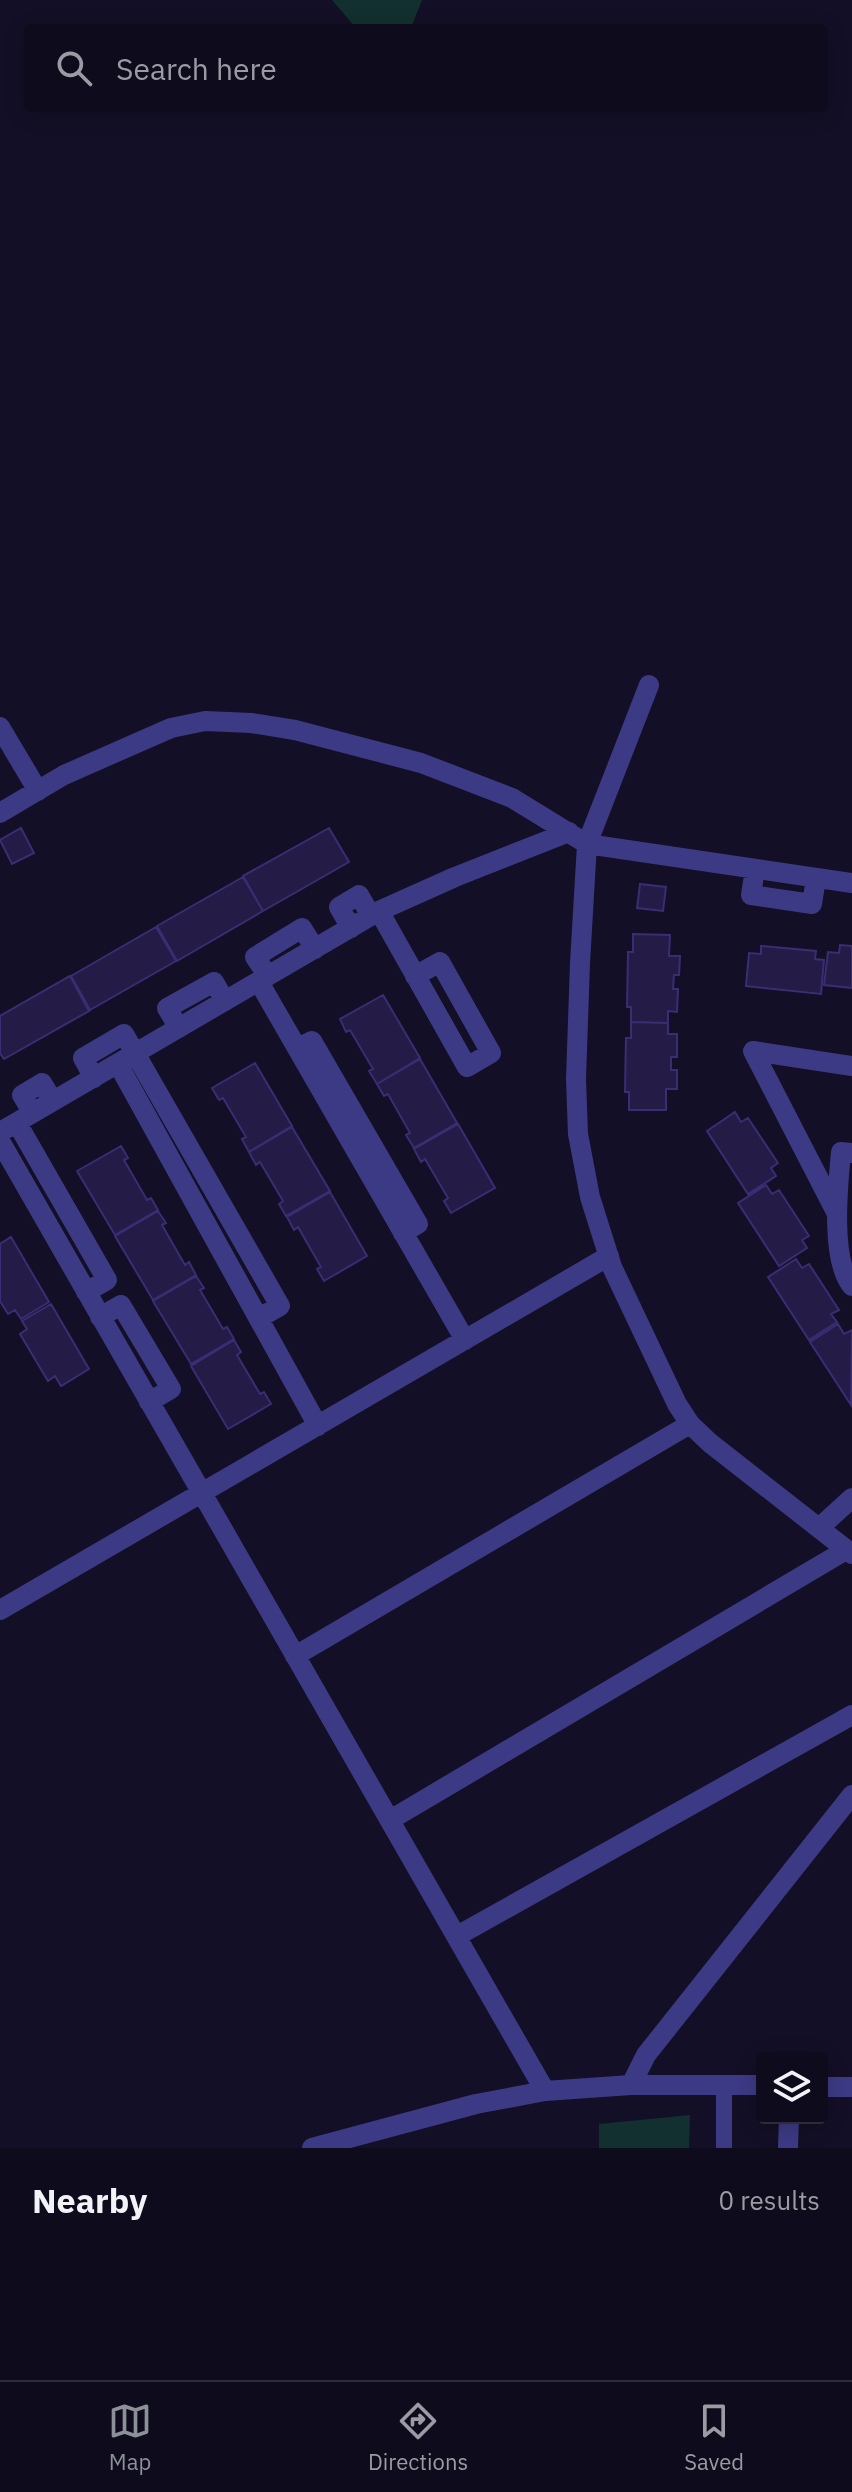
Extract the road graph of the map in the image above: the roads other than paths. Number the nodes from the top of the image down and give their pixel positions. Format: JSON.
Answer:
{"nodes":[{"id":1,"x":649,"y":685,"type":"dead end"},
{"id":2,"x":0,"y":727,"type":"edge"},
{"id":3,"x":38,"y":791,"type":"junction"},
{"id":4,"x":0,"y":813,"type":"edge"},
{"id":5,"x":569,"y":832,"type":"junction"},
{"id":6,"x":587,"y":844,"type":"junction"},
{"id":7,"x":852,"y":883,"type":"edge"},
{"id":8,"x":375,"y":913,"type":"junction"},
{"id":9,"x":415,"y":976,"type":"junction"},
{"id":10,"x":264,"y":979,"type":"junction"},
{"id":11,"x":127,"y":1058,"type":"junction"},
{"id":12,"x":852,"y":1066,"type":"edge"},
{"id":13,"x":94,"y":1078,"type":"junction"},
{"id":14,"x":17,"y":1123,"type":"edge"},
{"id":15,"x":0,"y":1141,"type":"edge"},
{"id":16,"x":852,"y":1153,"type":"edge"},
{"id":17,"x":836,"y":1212,"type":"junction"},
{"id":18,"x":609,"y":1256,"type":"junction"},
{"id":19,"x":852,"y":1286,"type":"edge"},
{"id":20,"x":86,"y":1292,"type":"junction"},
{"id":21,"x":465,"y":1340,"type":"junction"},
{"id":22,"x":690,"y":1424,"type":"junction"},
{"id":23,"x":318,"y":1426,"type":"junction"},
{"id":24,"x":202,"y":1494,"type":"junction"},
{"id":25,"x":852,"y":1498,"type":"edge"},
{"id":26,"x":819,"y":1528,"type":"junction"},
{"id":27,"x":849,"y":1552,"type":"edge"},
{"id":28,"x":0,"y":1610,"type":"edge"},
{"id":29,"x":295,"y":1656,"type":"junction"},
{"id":30,"x":852,"y":1715,"type":"edge"},
{"id":31,"x":852,"y":1795,"type":"edge"},
{"id":32,"x":390,"y":1820,"type":"junction"},
{"id":33,"x":457,"y":1936,"type":"junction"},
{"id":34,"x":724,"y":2084,"type":"junction"},
{"id":35,"x":631,"y":2085,"type":"junction"},
{"id":36,"x":756,"y":2085,"type":"edge"},
{"id":37,"x":828,"y":2087,"type":"edge"},
{"id":38,"x":852,"y":2087,"type":"edge"},
{"id":39,"x":545,"y":2091,"type":"junction"},
{"id":40,"x":789,"y":2124,"type":"edge"},
{"id":41,"x":317,"y":2147,"type":"edge"},
{"id":42,"x":724,"y":2148,"type":"edge"},
{"id":43,"x":788,"y":2148,"type":"edge"}],
"edges":[{"from":1,"to":6,"type":"street"},
{"from":2,"to":3,"type":"street"},
{"from":3,"to":4,"type":"street"},
{"from":3,"to":5,"type":"street"},
{"from":5,"to":6,"type":"street"},
{"from":5,"to":8,"type":"street"},
{"from":6,"to":7,"type":"street"},
{"from":6,"to":18,"type":"street"},
{"from":8,"to":9,"type":"street"},
{"from":8,"to":10,"type":"street"},
{"from":9,"to":9,"type":"street"},
{"from":10,"to":11,"type":"street"},
{"from":10,"to":21,"type":"street"},
{"from":11,"to":13,"type":"street"},
{"from":11,"to":13,"type":"street"},
{"from":11,"to":23,"type":"street"},
{"from":12,"to":17,"type":"street"},
{"from":13,"to":14,"type":"street"},
{"from":14,"to":20,"type":"street"},
{"from":15,"to":20,"type":"street"},
{"from":16,"to":17,"type":"street"},
{"from":17,"to":19,"type":"street"},
{"from":18,"to":21,"type":"street"},
{"from":18,"to":22,"type":"street"},
{"from":20,"to":24,"type":"street"},
{"from":21,"to":23,"type":"street"},
{"from":22,"to":26,"type":"street"},
{"from":22,"to":29,"type":"street"},
{"from":23,"to":24,"type":"street"},
{"from":24,"to":28,"type":"street"},
{"from":24,"to":29,"type":"street"},
{"from":25,"to":26,"type":"street"},
{"from":26,"to":27,"type":"street"},
{"from":27,"to":32,"type":"street"},
{"from":29,"to":32,"type":"street"},
{"from":30,"to":33,"type":"street"},
{"from":31,"to":35,"type":"street"},
{"from":32,"to":33,"type":"street"},
{"from":33,"to":39,"type":"street"},
{"from":34,"to":35,"type":"street"},
{"from":34,"to":36,"type":"street"},
{"from":34,"to":42,"type":"lane"},
{"from":35,"to":39,"type":"street"},
{"from":37,"to":38,"type":"street"},
{"from":39,"to":41,"type":"street"},
{"from":40,"to":43,"type":"street"}]}
